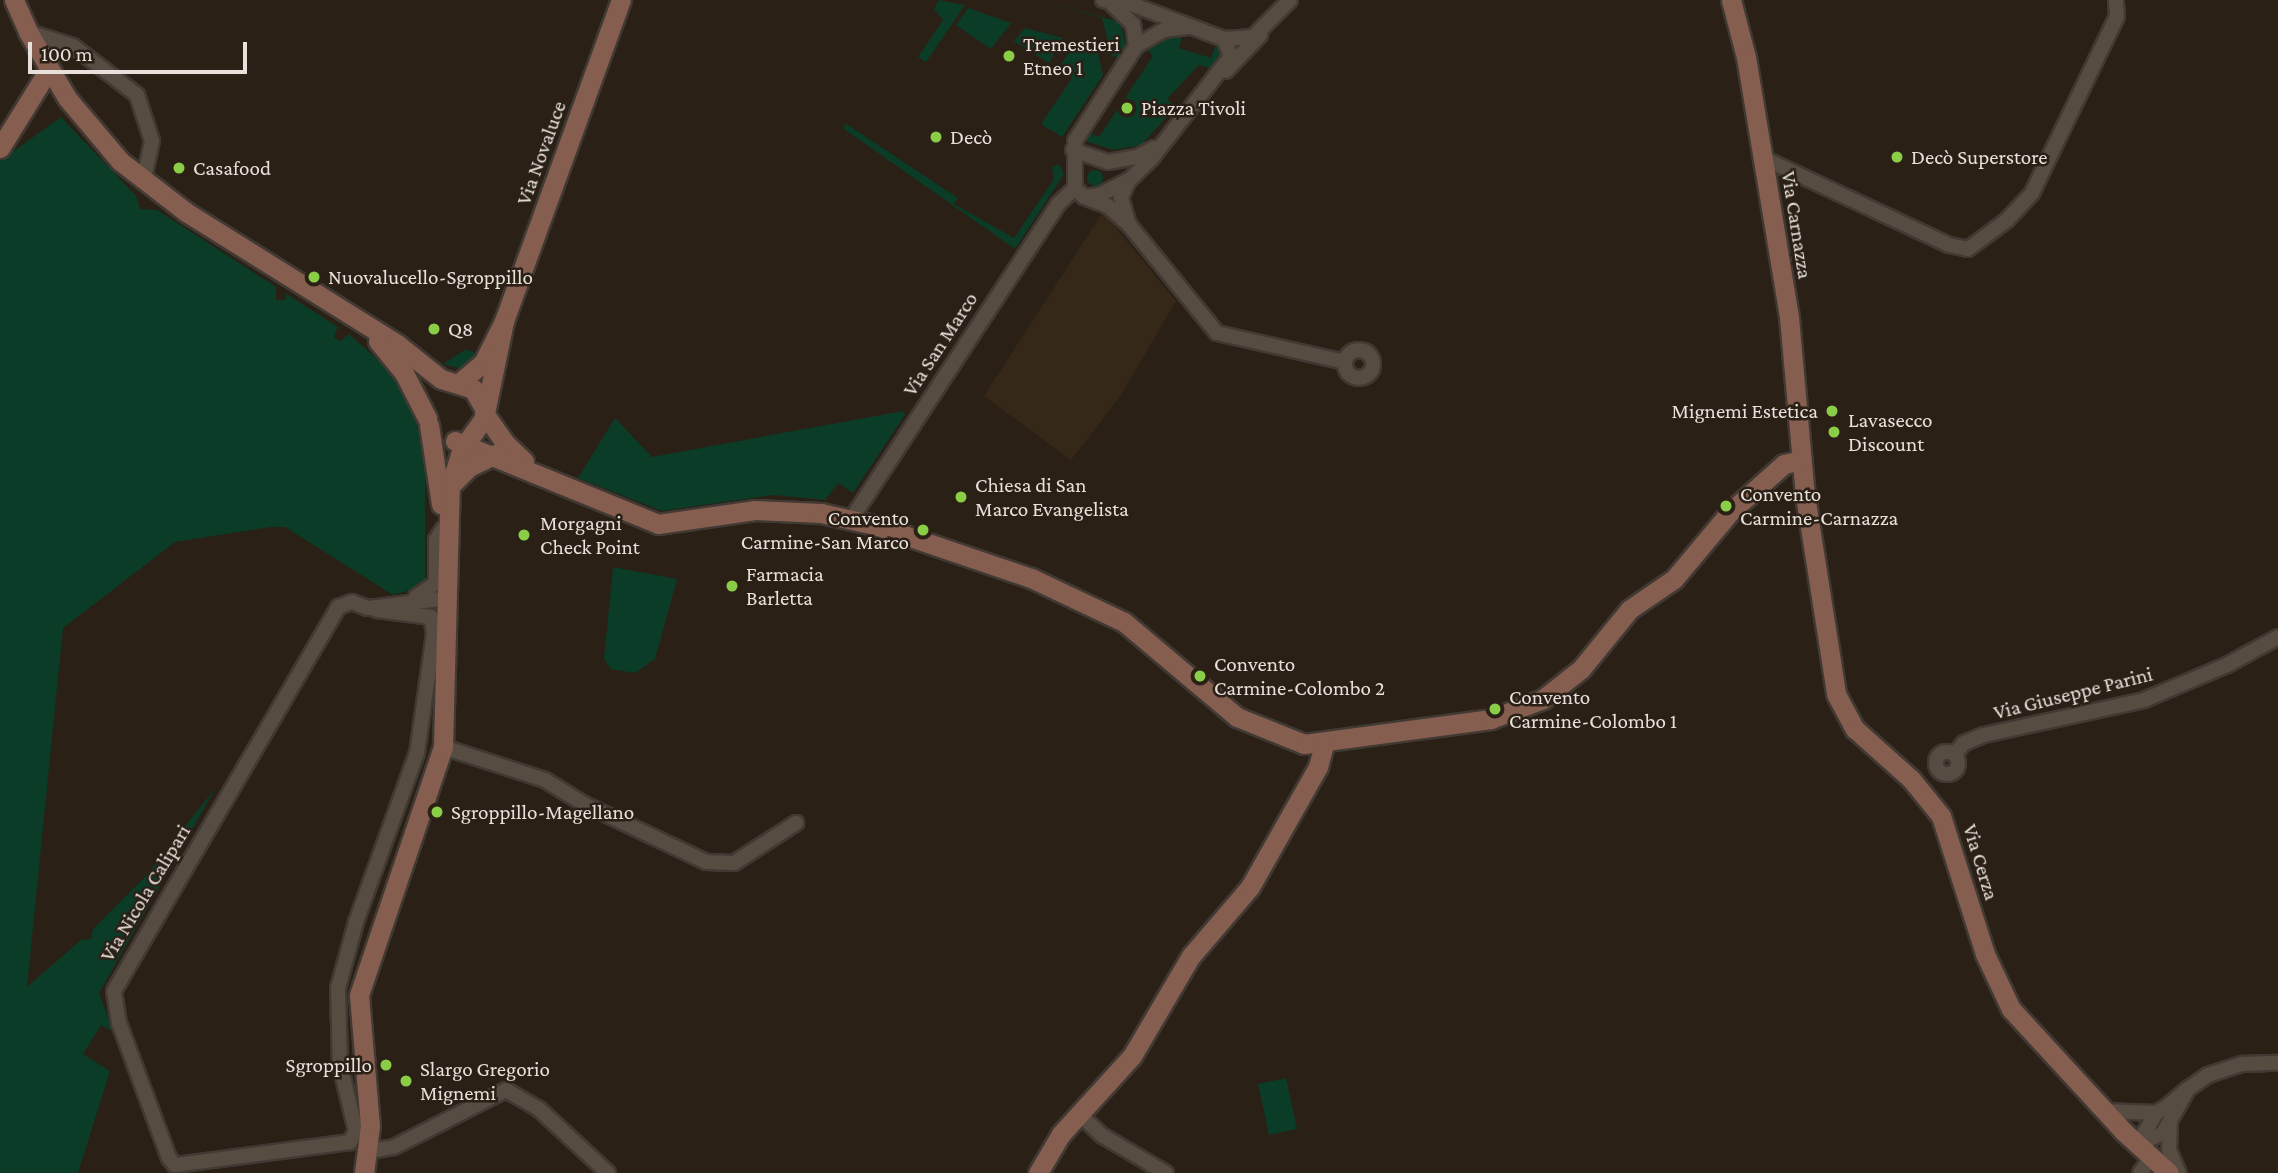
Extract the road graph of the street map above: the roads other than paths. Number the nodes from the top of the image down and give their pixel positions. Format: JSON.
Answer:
{"nodes":[{"id":1,"x":14,"y":0,"type":"edge"},
{"id":2,"x":621,"y":0,"type":"edge"},
{"id":3,"x":1290,"y":0,"type":"edge"},
{"id":4,"x":1731,"y":0,"type":"edge"},
{"id":5,"x":2116,"y":0,"type":"edge"},
{"id":6,"x":1106,"y":1,"type":"edge"},
{"id":7,"x":1269,"y":23,"type":"junction"},
{"id":8,"x":1188,"y":27,"type":"junction"},
{"id":9,"x":28,"y":32,"type":"junction"},
{"id":10,"x":1224,"y":39,"type":"junction"},
{"id":11,"x":1136,"y":46,"type":"junction"},
{"id":12,"x":48,"y":69,"type":"junction"},
{"id":13,"x":1217,"y":79,"type":"junction"},
{"id":14,"x":1162,"y":142,"type":"junction"},
{"id":15,"x":0,"y":148,"type":"edge"},
{"id":16,"x":1073,"y":150,"type":"junction"},
{"id":17,"x":1763,"y":158,"type":"junction"},
{"id":18,"x":144,"y":180,"type":"junction"},
{"id":19,"x":1129,"y":180,"type":"junction"},
{"id":20,"x":1070,"y":192,"type":"junction"},
{"id":21,"x":1089,"y":199,"type":"junction"},
{"id":22,"x":1130,"y":226,"type":"junction"},
{"id":23,"x":504,"y":321,"type":"junction"},
{"id":24,"x":369,"y":330,"type":"junction"},
{"id":25,"x":1345,"y":362,"type":"dead end"},
{"id":26,"x":455,"y":383,"type":"junction"},
{"id":27,"x":484,"y":411,"type":"junction"},
{"id":28,"x":428,"y":422,"type":"junction"},
{"id":29,"x":463,"y":441,"type":"junction"},
{"id":30,"x":496,"y":454,"type":"junction"},
{"id":31,"x":1802,"y":460,"type":"junction"},
{"id":32,"x":539,"y":472,"type":"junction"},
{"id":33,"x":450,"y":487,"type":"junction"},
{"id":34,"x":1805,"y":495,"type":"joint"},
{"id":35,"x":852,"y":518,"type":"junction"},
{"id":36,"x":443,"y":529,"type":"junction"},
{"id":37,"x":449,"y":554,"type":"junction"},
{"id":38,"x":448,"y":598,"type":"junction"},
{"id":39,"x":398,"y":604,"type":"junction"},
{"id":40,"x":368,"y":608,"type":"junction"},
{"id":41,"x":441,"y":633,"type":"junction"},
{"id":42,"x":2278,"y":637,"type":"edge"},
{"id":43,"x":1324,"y":744,"type":"junction"},
{"id":44,"x":443,"y":747,"type":"junction"},
{"id":45,"x":1955,"y":754,"type":"dead end"},
{"id":46,"x":796,"y":823,"type":"dead end"},
{"id":47,"x":2278,"y":1063,"type":"edge"},
{"id":48,"x":2188,"y":1089,"type":"junction"},
{"id":49,"x":2105,"y":1111,"type":"junction"},
{"id":50,"x":2156,"y":1113,"type":"junction"},
{"id":51,"x":1077,"y":1114,"type":"junction"},
{"id":52,"x":2171,"y":1121,"type":"junction"},
{"id":53,"x":365,"y":1138,"type":"junction"},
{"id":54,"x":2143,"y":1159,"type":"edge"},
{"id":55,"x":364,"y":1173,"type":"edge"},
{"id":56,"x":608,"y":1173,"type":"edge"},
{"id":57,"x":1038,"y":1173,"type":"edge"},
{"id":58,"x":1166,"y":1173,"type":"edge"},
{"id":59,"x":2169,"y":1173,"type":"edge"},
{"id":60,"x":2179,"y":1173,"type":"edge"}],
"edges":[{"from":1,"to":9,"type":"main road"},
{"from":2,"to":23,"type":"main road","name":"Via Novaluce"},
{"from":3,"to":7,"type":"street"},
{"from":4,"to":17,"type":"main road","name":"Via Carnazza"},
{"from":5,"to":17,"type":"street"},
{"from":6,"to":8,"type":"street"},
{"from":6,"to":11,"type":"street"},
{"from":7,"to":10,"type":"street"},
{"from":7,"to":13,"type":"street"},
{"from":8,"to":10,"type":"street"},
{"from":8,"to":11,"type":"street"},
{"from":9,"to":12,"type":"main road"},
{"from":9,"to":18,"type":"street"},
{"from":10,"to":13,"type":"street"},
{"from":11,"to":16,"type":"street"},
{"from":12,"to":15,"type":"main road"},
{"from":12,"to":18,"type":"main road"},
{"from":13,"to":14,"type":"street"},
{"from":14,"to":16,"type":"street"},
{"from":14,"to":19,"type":"street"},
{"from":16,"to":20,"type":"street"},
{"from":17,"to":31,"type":"main road","name":"Via Carnazza"},
{"from":18,"to":24,"type":"main road"},
{"from":19,"to":21,"type":"street"},
{"from":19,"to":22,"type":"street"},
{"from":20,"to":21,"type":"street"},
{"from":20,"to":35,"type":"street","name":"Via San Marco"},
{"from":21,"to":22,"type":"street"},
{"from":22,"to":25,"type":"street"},
{"from":23,"to":26,"type":"main road"},
{"from":23,"to":27,"type":"main road"},
{"from":24,"to":26,"type":"main road"},
{"from":24,"to":28,"type":"main road"},
{"from":26,"to":27,"type":"main road"},
{"from":26,"to":28,"type":"main road"},
{"from":27,"to":29,"type":"main road"},
{"from":27,"to":32,"type":"main road"},
{"from":28,"to":29,"type":"main road"},
{"from":28,"to":36,"type":"main road"},
{"from":29,"to":30,"type":"main road"},
{"from":29,"to":33,"type":"main road"},
{"from":30,"to":32,"type":"main road"},
{"from":30,"to":33,"type":"main road"},
{"from":31,"to":34,"type":"main road","name":"Via Carnazza"},
{"from":31,"to":43,"type":"main road"},
{"from":32,"to":35,"type":"main road"},
{"from":33,"to":37,"type":"main road"},
{"from":34,"to":49,"type":"main road","name":"Via Cerza"},
{"from":35,"to":43,"type":"main road"},
{"from":36,"to":37,"type":"main road"},
{"from":36,"to":39,"type":"street"},
{"from":37,"to":38,"type":"main road"},
{"from":38,"to":39,"type":"street","name":"Via Nicola Calipari"},
{"from":38,"to":41,"type":"main road"},
{"from":39,"to":40,"type":"street","name":"Via Nicola Calipari"},
{"from":40,"to":41,"type":"street"},
{"from":40,"to":53,"type":"street","name":"Via Nicola Calipari"},
{"from":41,"to":44,"type":"main road"},
{"from":41,"to":53,"type":"street"},
{"from":42,"to":45,"type":"street","name":"Via Giuseppe Parini"},
{"from":43,"to":51,"type":"main road"},
{"from":44,"to":46,"type":"street"},
{"from":44,"to":53,"type":"main road"},
{"from":47,"to":48,"type":"street"},
{"from":48,"to":50,"type":"street"},
{"from":48,"to":52,"type":"street"},
{"from":49,"to":50,"type":"street"},
{"from":49,"to":54,"type":"main road","name":"Via Cerza"},
{"from":50,"to":54,"type":"street"},
{"from":51,"to":57,"type":"main road"},
{"from":51,"to":58,"type":"street"},
{"from":52,"to":54,"type":"street"},
{"from":52,"to":60,"type":"street"},
{"from":53,"to":55,"type":"main road"},
{"from":53,"to":56,"type":"street"},
{"from":54,"to":59,"type":"main road","name":"Via Cerza"}]}
